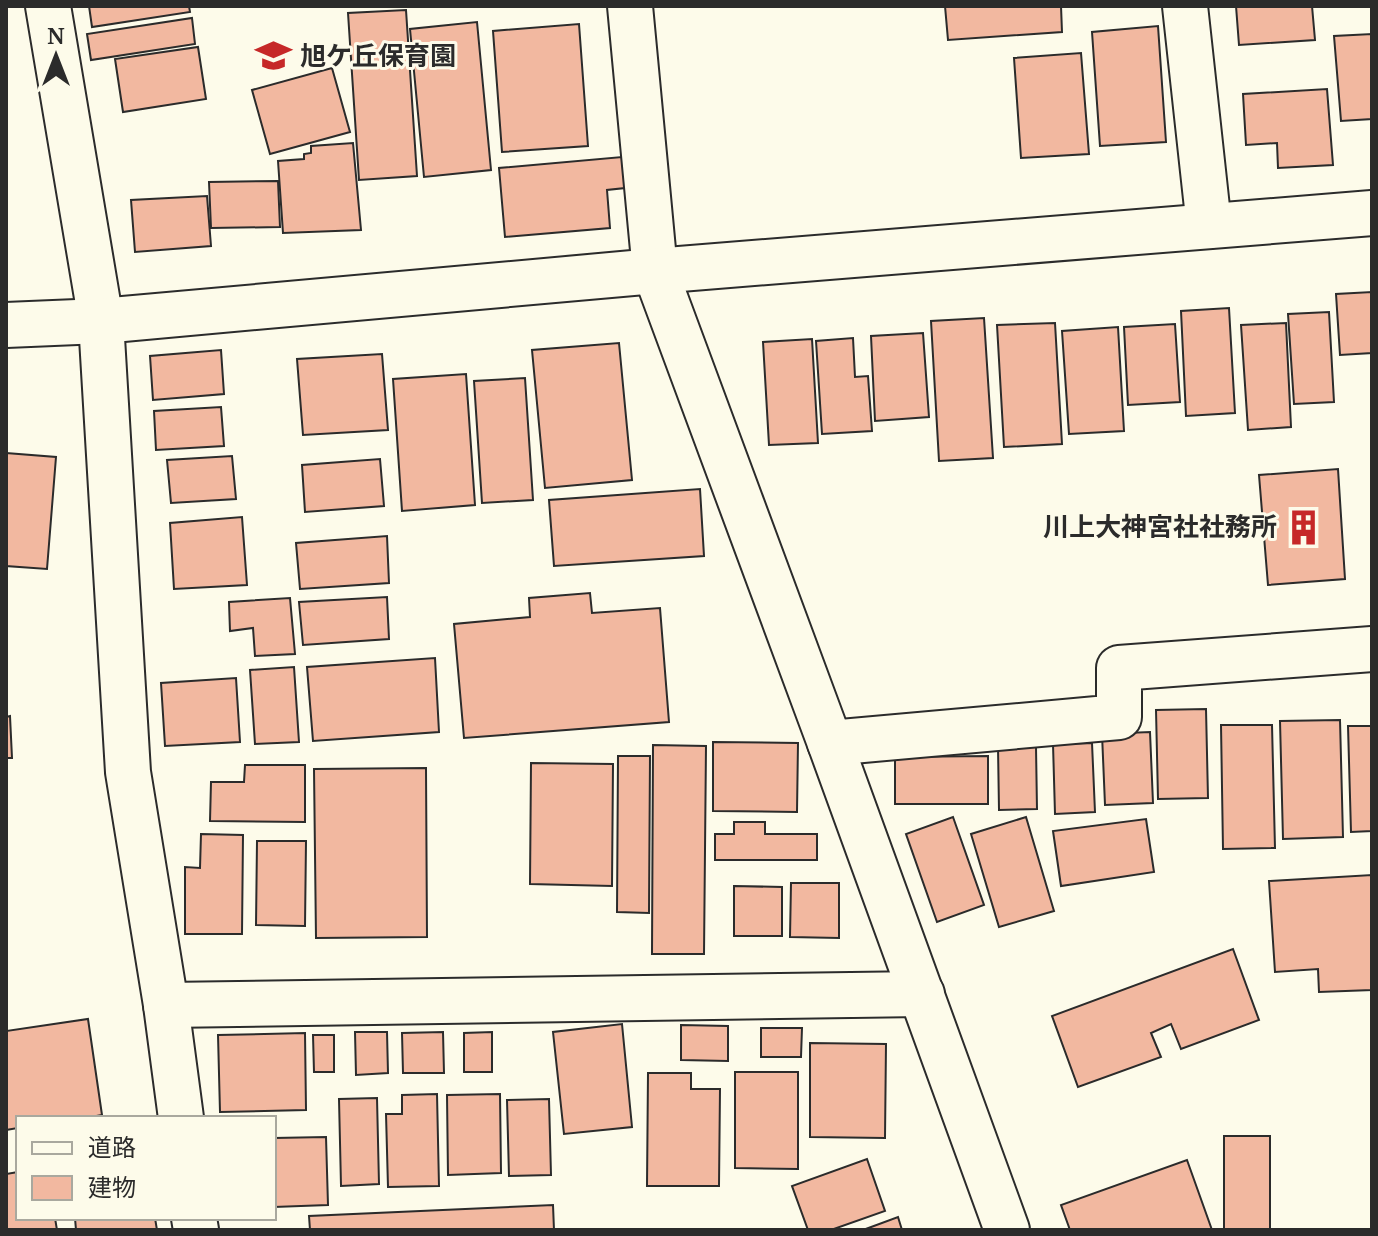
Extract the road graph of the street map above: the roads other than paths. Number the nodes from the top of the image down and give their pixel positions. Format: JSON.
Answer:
{"nodes":[{"id":1,"x":48,"y":6,"type":"edge"},
{"id":2,"x":630,"y":6,"type":"edge"},
{"id":3,"x":1185,"y":6,"type":"edge"},
{"id":4,"x":1372,"y":213,"type":"edge"},
{"id":5,"x":1209,"y":226,"type":"junction"},
{"id":6,"x":655,"y":271,"type":"junction"},
{"id":7,"x":101,"y":321,"type":"junction"},
{"id":8,"x":6,"y":325,"type":"edge"},
{"id":9,"x":1372,"y":649,"type":"edge"},
{"id":10,"x":830,"y":743,"type":"junction"},
{"id":11,"x":922,"y":994,"type":"junction"},
{"id":12,"x":166,"y":1005,"type":"junction"},
{"id":13,"x":181,"y":1116,"type":"edge"},
{"id":14,"x":1007,"y":1230,"type":"edge"}],
"edges":[{"from":1,"to":7,"type":"street"},
{"from":2,"to":6,"type":"street"},
{"from":3,"to":5,"type":"street"},
{"from":4,"to":5,"type":"street"},
{"from":5,"to":6,"type":"street"},
{"from":6,"to":7,"type":"street"},
{"from":6,"to":10,"type":"street"},
{"from":7,"to":8,"type":"street"},
{"from":7,"to":12,"type":"street"},
{"from":9,"to":10,"type":"street"},
{"from":10,"to":11,"type":"street"},
{"from":11,"to":12,"type":"street"},
{"from":11,"to":14,"type":"street"},
{"from":12,"to":13,"type":"street"}]}
